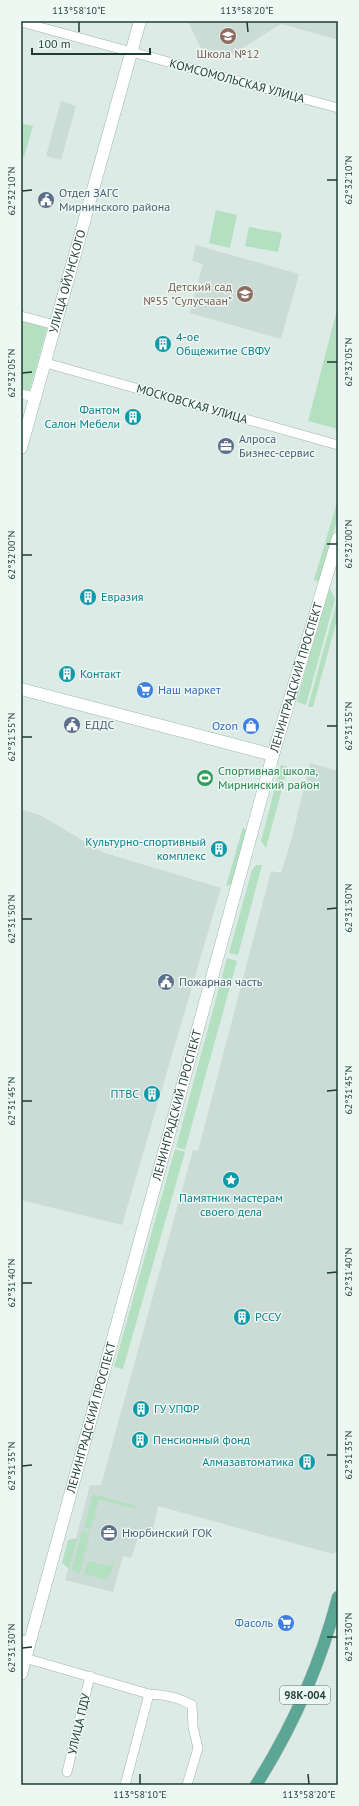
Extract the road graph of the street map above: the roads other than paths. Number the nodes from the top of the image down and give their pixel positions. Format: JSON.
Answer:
{"nodes":[{"id":1,"x":140,"y":21,"type":"edge"},
{"id":2,"x":21,"y":22,"type":"edge"},
{"id":3,"x":131,"y":53,"type":"junction"},
{"id":4,"x":338,"y":108,"type":"edge"},
{"id":5,"x":21,"y":316,"type":"edge"},
{"id":6,"x":55,"y":325,"type":"junction"},
{"id":7,"x":46,"y":363,"type":"junction"},
{"id":8,"x":21,"y":394,"type":"edge"},
{"id":9,"x":34,"y":397,"type":"junction"},
{"id":10,"x":338,"y":445,"type":"edge"},
{"id":11,"x":21,"y":448,"type":"edge"},
{"id":12,"x":338,"y":538,"type":"edge"},
{"id":13,"x":21,"y":689,"type":"edge"},
{"id":14,"x":273,"y":755,"type":"junction"},
{"id":15,"x":338,"y":1597,"type":"edge"},
{"id":16,"x":25,"y":1641,"type":"edge"},
{"id":17,"x":25,"y":1658,"type":"junction"},
{"id":18,"x":21,"y":1674,"type":"edge"},
{"id":19,"x":90,"y":1676,"type":"junction"},
{"id":20,"x":149,"y":1694,"type":"junction"},
{"id":21,"x":68,"y":1772,"type":"dead end"},
{"id":22,"x":125,"y":1785,"type":"edge"},
{"id":23,"x":187,"y":1785,"type":"edge"},
{"id":24,"x":256,"y":1785,"type":"edge"}],
"edges":[{"from":1,"to":3,"type":"main road","name":"УЛИЦА ОЙУНСКОГО"},
{"from":2,"to":3,"type":"street","name":"КОМСОМОЛЬСКАЯ УЛИЦА"},
{"from":3,"to":4,"type":"street","name":"КОМСОМОЛЬСКАЯ УЛИЦА"},
{"from":3,"to":6,"type":"main road","name":"УЛИЦА ОЙУНСКОГО"},
{"from":5,"to":6,"type":"street"},
{"from":6,"to":7,"type":"main road","name":"УЛИЦА ОЙУНСКОГО"},
{"from":7,"to":9,"type":"main road","name":"УЛИЦА ОЙУНСКОГО"},
{"from":7,"to":10,"type":"street","name":"МОСКОВСКАЯ УЛИЦА"},
{"from":8,"to":9,"type":"street"},
{"from":9,"to":11,"type":"main road","name":"УЛИЦА ОЙУНСКОГО"},
{"from":12,"to":14,"type":"main road","name":"ЛЕНИНГРАДСКИЙ ПРОСПЕКТ"},
{"from":13,"to":14,"type":"main road"},
{"from":14,"to":16,"type":"main road","name":"ЛЕНИНГРАДСКИЙ ПРОСПЕКТ"},
{"from":15,"to":24,"type":"main road","number":"98К-004"},
{"from":16,"to":17,"type":"main road","name":"ЛЕНИНГРАДСКИЙ ПРОСПЕКТ"},
{"from":17,"to":18,"type":"main road","name":"ЛЕНИНГРАДСКИЙ ПРОСПЕКТ"},
{"from":17,"to":19,"type":"street","name":"УЛИЦА ПДУ"},
{"from":19,"to":20,"type":"street","name":"УЛИЦА ПДУ"},
{"from":19,"to":21,"type":"street","name":"УЛИЦА ПДУ"},
{"from":20,"to":22,"type":"street"},
{"from":20,"to":23,"type":"street","name":"УЛИЦА ПДУ"}]}
